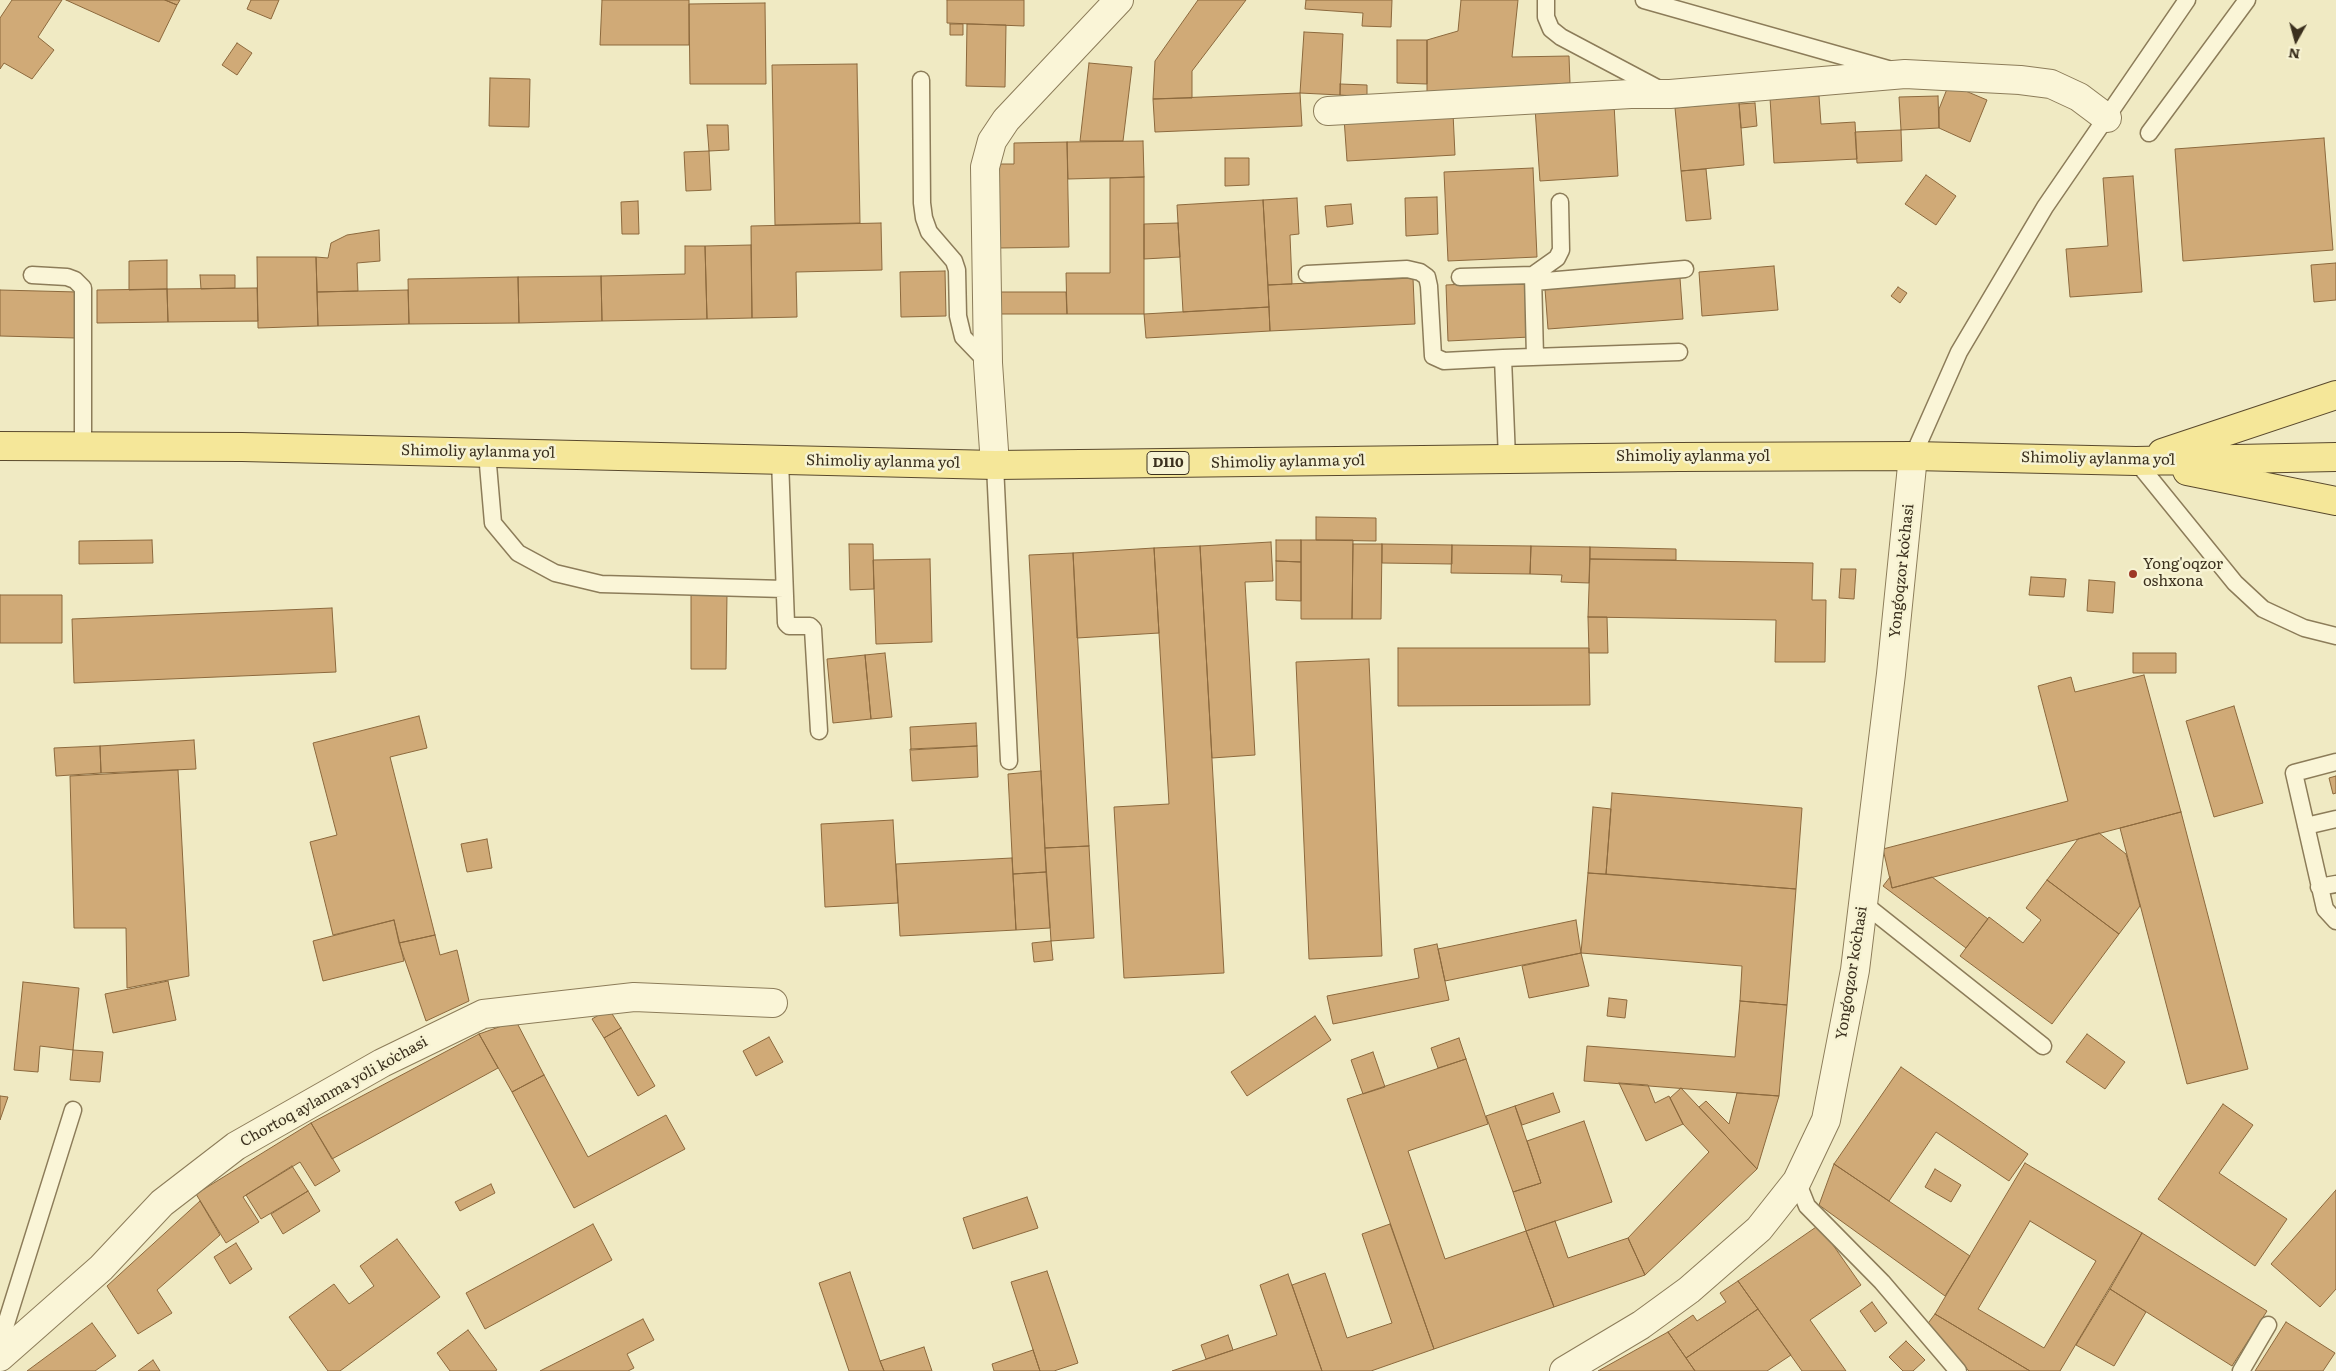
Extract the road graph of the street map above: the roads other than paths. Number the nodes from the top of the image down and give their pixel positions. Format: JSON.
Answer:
{"nodes":[{"id":1,"x":1119,"y":0,"type":"edge"},
{"id":2,"x":1546,"y":0,"type":"edge"},
{"id":3,"x":1644,"y":0,"type":"edge"},
{"id":4,"x":2187,"y":0,"type":"edge"},
{"id":5,"x":2246,"y":0,"type":"edge"},
{"id":6,"x":1905,"y":74,"type":"junction"},
{"id":7,"x":921,"y":80,"type":"dead end"},
{"id":8,"x":1670,"y":94,"type":"junction"},
{"id":9,"x":1328,"y":110,"type":"dead end"},
{"id":10,"x":2107,"y":118,"type":"junction"},
{"id":11,"x":2149,"y":133,"type":"dead end"},
{"id":12,"x":1560,"y":202,"type":"dead end"},
{"id":13,"x":1685,"y":269,"type":"dead end"},
{"id":14,"x":1307,"y":274,"type":"dead end"},
{"id":15,"x":32,"y":275,"type":"dead end"},
{"id":16,"x":1460,"y":277,"type":"dead end"},
{"id":17,"x":1533,"y":278,"type":"junction"},
{"id":18,"x":1679,"y":352,"type":"dead end"},
{"id":19,"x":1535,"y":357,"type":"junction"},
{"id":20,"x":1503,"y":358,"type":"junction"},
{"id":21,"x":988,"y":363,"type":"junction"},
{"id":22,"x":2336,"y":395,"type":"edge"},
{"id":23,"x":0,"y":446,"type":"edge"},
{"id":24,"x":83,"y":447,"type":"junction"},
{"id":25,"x":487,"y":453,"type":"junction"},
{"id":26,"x":1913,"y":456,"type":"junction"},
{"id":27,"x":2336,"y":457,"type":"edge"},
{"id":28,"x":1507,"y":459,"type":"junction"},
{"id":29,"x":780,"y":460,"type":"junction"},
{"id":30,"x":2136,"y":461,"type":"junction"},
{"id":31,"x":995,"y":465,"type":"junction"},
{"id":32,"x":2336,"y":501,"type":"edge"},
{"id":33,"x":784,"y":590,"type":"junction"},
{"id":34,"x":2336,"y":636,"type":"edge"},
{"id":35,"x":819,"y":731,"type":"dead end"},
{"id":36,"x":1009,"y":762,"type":"dead end"},
{"id":37,"x":2336,"y":762,"type":"edge"},
{"id":38,"x":2336,"y":819,"type":"edge"},
{"id":39,"x":2306,"y":826,"type":"junction"},
{"id":40,"x":2336,"y":884,"type":"edge"},
{"id":41,"x":2319,"y":887,"type":"junction"},
{"id":42,"x":1863,"y":903,"type":"junction"},
{"id":43,"x":2336,"y":921,"type":"edge"},
{"id":44,"x":773,"y":1003,"type":"dead end"},
{"id":45,"x":2043,"y":1046,"type":"dead end"},
{"id":46,"x":73,"y":1110,"type":"dead end"},
{"id":47,"x":1797,"y":1181,"type":"junction"},
{"id":48,"x":2268,"y":1324,"type":"dead end"},
{"id":49,"x":0,"y":1343,"type":"edge"},
{"id":50,"x":0,"y":1357,"type":"edge"},
{"id":51,"x":1564,"y":1371,"type":"edge"},
{"id":52,"x":1958,"y":1371,"type":"edge"},
{"id":53,"x":2241,"y":1371,"type":"edge"}],
"edges":[{"from":1,"to":21,"type":"street"},
{"from":2,"to":8,"type":"lane"},
{"from":3,"to":6,"type":"lane"},
{"from":4,"to":10,"type":"lane"},
{"from":5,"to":11,"type":"lane"},
{"from":6,"to":8,"type":"street"},
{"from":6,"to":10,"type":"street"},
{"from":7,"to":21,"type":"lane"},
{"from":8,"to":9,"type":"street"},
{"from":10,"to":26,"type":"lane"},
{"from":12,"to":17,"type":"lane"},
{"from":13,"to":17,"type":"lane"},
{"from":14,"to":20,"type":"lane"},
{"from":15,"to":24,"type":"lane"},
{"from":16,"to":17,"type":"lane"},
{"from":17,"to":19,"type":"lane"},
{"from":18,"to":19,"type":"lane"},
{"from":19,"to":20,"type":"lane"},
{"from":20,"to":28,"type":"lane"},
{"from":21,"to":31,"type":"street"},
{"from":22,"to":30,"type":"main road"},
{"from":23,"to":24,"type":"main road","name":"Shimoliy aylanma yoʻl","number":"D110"},
{"from":24,"to":25,"type":"main road","name":"Shimoliy aylanma yoʻl","number":"D110"},
{"from":25,"to":29,"type":"main road","name":"Shimoliy aylanma yoʻl","number":"D110"},
{"from":25,"to":33,"type":"lane"},
{"from":26,"to":28,"type":"main road","name":"Shimoliy aylanma yoʻl","number":"D110"},
{"from":26,"to":30,"type":"main road","name":"Shimoliy aylanma yoʻl","number":"D110"},
{"from":26,"to":42,"type":"street","name":"Yongʻoqzor koʻchasi"},
{"from":27,"to":30,"type":"main road","name":"Shimoliy aylanma yoʻl","number":"D110"},
{"from":28,"to":31,"type":"main road","name":"Shimoliy aylanma yoʻl","number":"D110"},
{"from":29,"to":31,"type":"main road","name":"Shimoliy aylanma yoʻl","number":"D110"},
{"from":29,"to":33,"type":"lane"},
{"from":30,"to":32,"type":"main road"},
{"from":30,"to":34,"type":"lane"},
{"from":31,"to":36,"type":"lane"},
{"from":33,"to":35,"type":"lane"},
{"from":37,"to":39,"type":"lane"},
{"from":38,"to":39,"type":"lane"},
{"from":39,"to":41,"type":"lane"},
{"from":40,"to":41,"type":"lane"},
{"from":41,"to":43,"type":"lane"},
{"from":42,"to":45,"type":"lane"},
{"from":42,"to":47,"type":"street","name":"Yongʻoqzor koʻchasi"},
{"from":44,"to":50,"type":"street","name":"Chortoq aylanma yoʻli koʻchasi"},
{"from":46,"to":49,"type":"lane"},
{"from":47,"to":51,"type":"street","name":"Yongʻoqzor koʻchasi"},
{"from":47,"to":52,"type":"lane"},
{"from":48,"to":53,"type":"lane"}]}
